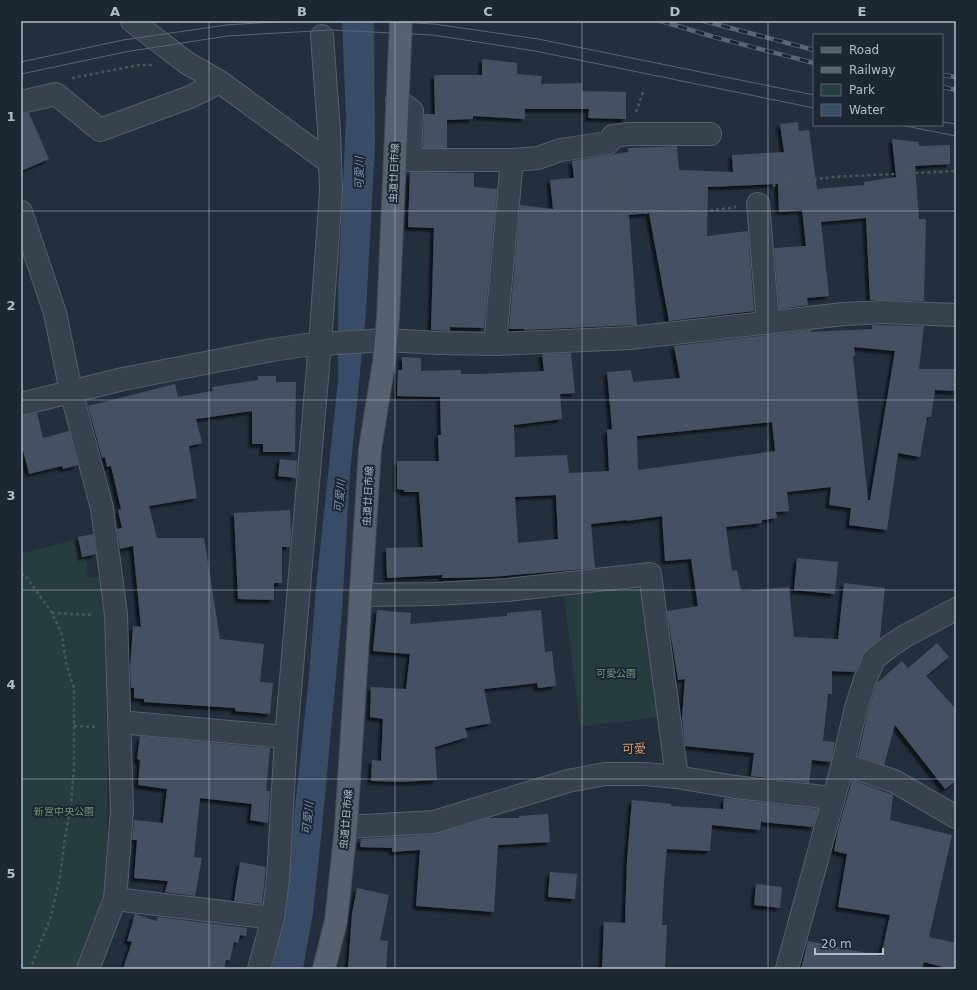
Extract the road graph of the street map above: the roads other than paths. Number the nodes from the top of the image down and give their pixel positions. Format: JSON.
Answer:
{"nodes":[{"id":1,"x":132,"y":21,"type":"edge"},
{"id":2,"x":400,"y":21,"type":"edge"},
{"id":3,"x":322,"y":36,"type":"dead end"},
{"id":4,"x":220,"y":82,"type":"junction"},
{"id":5,"x":397,"y":100,"type":"junction"},
{"id":6,"x":21,"y":102,"type":"edge"},
{"id":7,"x":710,"y":134,"type":"dead end"},
{"id":8,"x":512,"y":160,"type":"junction"},
{"id":9,"x":329,"y":162,"type":"junction"},
{"id":10,"x":758,"y":204,"type":"dead end"},
{"id":11,"x":21,"y":212,"type":"edge"},
{"id":12,"x":956,"y":315,"type":"edge"},
{"id":13,"x":768,"y":323,"type":"junction"},
{"id":14,"x":378,"y":341,"type":"junction"},
{"id":15,"x":324,"y":344,"type":"junction"},
{"id":16,"x":495,"y":344,"type":"junction"},
{"id":17,"x":71,"y":391,"type":"junction"},
{"id":18,"x":21,"y":404,"type":"edge"},
{"id":19,"x":362,"y":595,"type":"junction"},
{"id":20,"x":956,"y":610,"type":"edge"},
{"id":21,"x":119,"y":722,"type":"junction"},
{"id":22,"x":286,"y":737,"type":"junction"},
{"id":23,"x":843,"y":764,"type":"junction"},
{"id":24,"x":677,"y":778,"type":"junction"},
{"id":25,"x":832,"y":798,"type":"junction"},
{"id":26,"x":956,"y":817,"type":"edge"},
{"id":27,"x":346,"y":827,"type":"junction"},
{"id":28,"x":115,"y":899,"type":"junction"},
{"id":29,"x":273,"y":918,"type":"junction"},
{"id":30,"x":88,"y":969,"type":"edge"},
{"id":31,"x":259,"y":969,"type":"edge"},
{"id":32,"x":324,"y":969,"type":"edge"},
{"id":33,"x":787,"y":969,"type":"edge"}],
"edges":[{"from":1,"to":4,"type":"street"},
{"from":2,"to":5,"type":"main road","name":"虫道廿日市線"},
{"from":3,"to":9,"type":"street"},
{"from":4,"to":6,"type":"street"},
{"from":4,"to":9,"type":"street"},
{"from":5,"to":8,"type":"street"},
{"from":5,"to":14,"type":"main road","name":"虫道廿日市線"},
{"from":7,"to":8,"type":"street"},
{"from":8,"to":16,"type":"street"},
{"from":9,"to":15,"type":"street"},
{"from":10,"to":13,"type":"street"},
{"from":11,"to":17,"type":"street"},
{"from":12,"to":13,"type":"street"},
{"from":13,"to":16,"type":"street"},
{"from":14,"to":15,"type":"street"},
{"from":14,"to":16,"type":"street"},
{"from":14,"to":19,"type":"main road","name":"虫道廿日市線"},
{"from":15,"to":17,"type":"street"},
{"from":15,"to":22,"type":"street"},
{"from":17,"to":18,"type":"street"},
{"from":17,"to":21,"type":"street"},
{"from":19,"to":24,"type":"street"},
{"from":19,"to":27,"type":"main road","name":"虫道廿日市線"},
{"from":20,"to":23,"type":"street"},
{"from":21,"to":22,"type":"street"},
{"from":21,"to":28,"type":"street"},
{"from":22,"to":29,"type":"street"},
{"from":23,"to":25,"type":"street"},
{"from":23,"to":26,"type":"street"},
{"from":24,"to":25,"type":"street"},
{"from":24,"to":27,"type":"street"},
{"from":25,"to":33,"type":"street"},
{"from":27,"to":32,"type":"main road","name":"虫道廿日市線"},
{"from":28,"to":29,"type":"street"},
{"from":28,"to":30,"type":"street"},
{"from":29,"to":31,"type":"street"}]}
